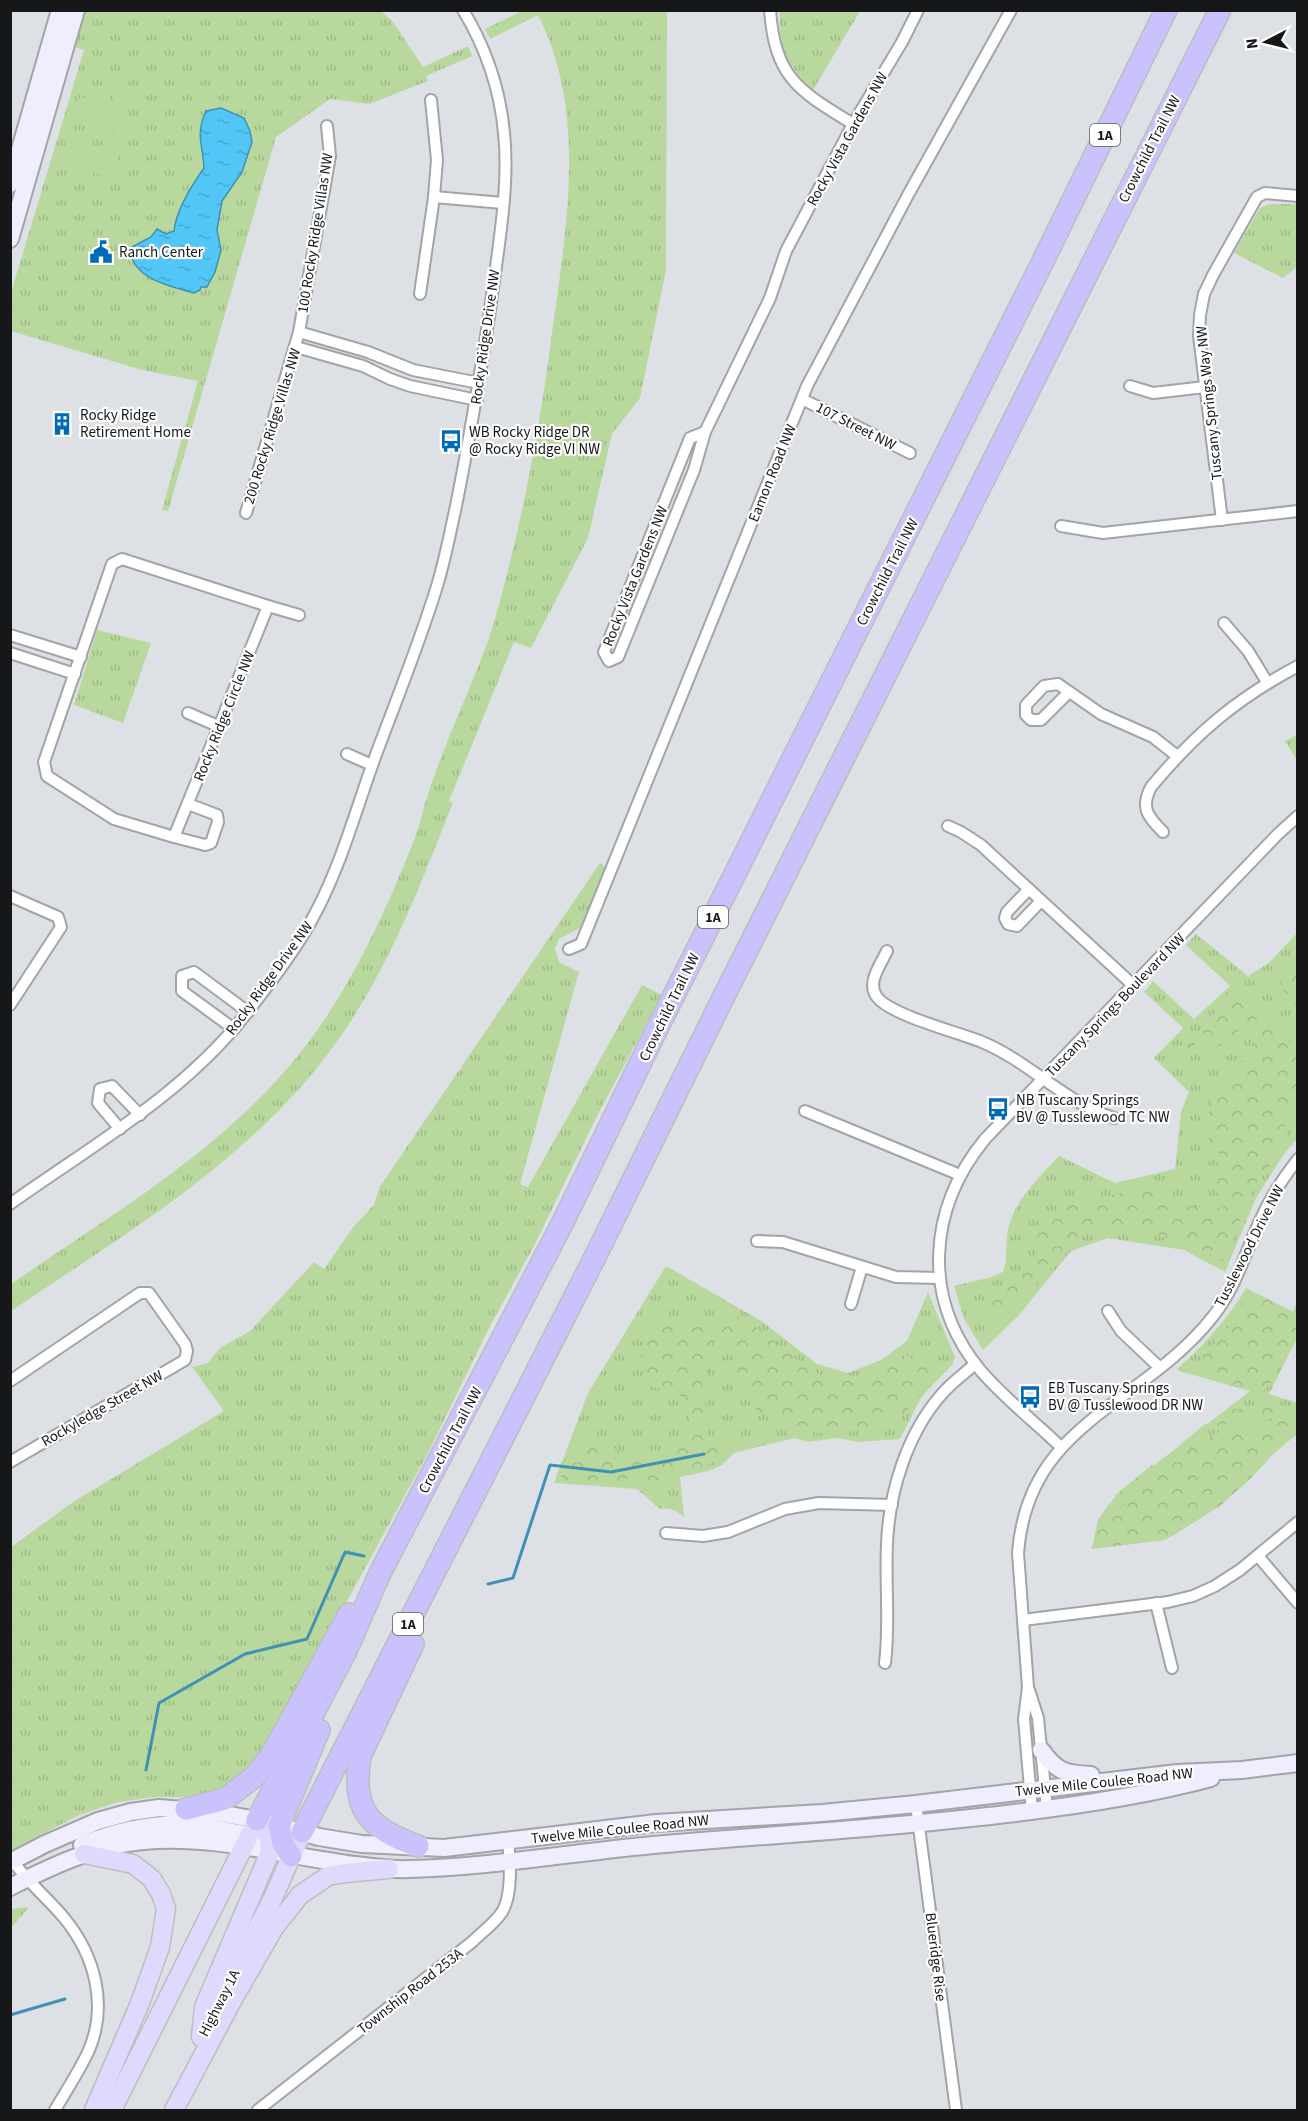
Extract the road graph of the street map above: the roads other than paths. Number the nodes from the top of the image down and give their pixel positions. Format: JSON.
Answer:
{"nodes":[{"id":1,"x":60,"y":10,"type":"edge"},
{"id":2,"x":76,"y":10,"type":"edge"},
{"id":3,"x":463,"y":10,"type":"edge"},
{"id":4,"x":770,"y":10,"type":"edge"},
{"id":5,"x":918,"y":10,"type":"edge"},
{"id":6,"x":1011,"y":10,"type":"edge"},
{"id":7,"x":1166,"y":10,"type":"edge"},
{"id":8,"x":1220,"y":10,"type":"edge"},
{"id":9,"x":431,"y":100,"type":"dead end"},
{"id":10,"x":853,"y":124,"type":"junction"},
{"id":11,"x":327,"y":126,"type":"dead end"},
{"id":12,"x":10,"y":184,"type":"edge"},
{"id":13,"x":434,"y":196,"type":"junction"},
{"id":14,"x":1298,"y":196,"type":"edge"},
{"id":15,"x":503,"y":202,"type":"junction"},
{"id":16,"x":10,"y":239,"type":"edge"},
{"id":17,"x":420,"y":294,"type":"dead end"},
{"id":18,"x":297,"y":340,"type":"junction"},
{"id":19,"x":368,"y":352,"type":"junction"},
{"id":20,"x":363,"y":366,"type":"junction"},
{"id":21,"x":413,"y":370,"type":"junction"},
{"id":22,"x":479,"y":382,"type":"junction"},
{"id":23,"x":410,"y":386,"type":"junction"},
{"id":24,"x":1130,"y":386,"type":"dead end"},
{"id":25,"x":1205,"y":387,"type":"junction"},
{"id":26,"x":802,"y":399,"type":"junction"},
{"id":27,"x":477,"y":400,"type":"junction"},
{"id":28,"x":705,"y":432,"type":"junction"},
{"id":29,"x":910,"y":453,"type":"dead end"},
{"id":30,"x":1298,"y":511,"type":"edge"},
{"id":31,"x":246,"y":513,"type":"dead end"},
{"id":32,"x":1222,"y":520,"type":"junction"},
{"id":33,"x":1061,"y":526,"type":"dead end"},
{"id":34,"x":268,"y":606,"type":"junction"},
{"id":35,"x":299,"y":615,"type":"dead end"},
{"id":36,"x":1224,"y":623,"type":"dead end"},
{"id":37,"x":10,"y":635,"type":"edge"},
{"id":38,"x":10,"y":653,"type":"edge"},
{"id":39,"x":81,"y":657,"type":"junction"},
{"id":40,"x":1298,"y":666,"type":"edge"},
{"id":41,"x":75,"y":674,"type":"junction"},
{"id":42,"x":1267,"y":682,"type":"junction"},
{"id":43,"x":1069,"y":692,"type":"dead end"},
{"id":44,"x":188,"y":713,"type":"dead end"},
{"id":45,"x":218,"y":726,"type":"junction"},
{"id":46,"x":347,"y":754,"type":"dead end"},
{"id":47,"x":1177,"y":756,"type":"junction"},
{"id":48,"x":372,"y":765,"type":"junction"},
{"id":49,"x":188,"y":804,"type":"junction"},
{"id":50,"x":1298,"y":816,"type":"edge"},
{"id":51,"x":948,"y":826,"type":"dead end"},
{"id":52,"x":1163,"y":832,"type":"dead end"},
{"id":53,"x":174,"y":837,"type":"junction"},
{"id":54,"x":1029,"y":889,"type":"junction"},
{"id":55,"x":10,"y":896,"type":"edge"},
{"id":56,"x":1041,"y":901,"type":"junction"},
{"id":57,"x":568,"y":949,"type":"dead end"},
{"id":58,"x":887,"y":951,"type":"dead end"},
{"id":59,"x":1133,"y":985,"type":"junction"},
{"id":60,"x":10,"y":1005,"type":"edge"},
{"id":61,"x":248,"y":1012,"type":"junction"},
{"id":62,"x":234,"y":1029,"type":"junction"},
{"id":63,"x":1044,"y":1079,"type":"junction"},
{"id":64,"x":806,"y":1111,"type":"dead end"},
{"id":65,"x":140,"y":1115,"type":"junction"},
{"id":66,"x":1114,"y":1118,"type":"dead end"},
{"id":67,"x":120,"y":1129,"type":"junction"},
{"id":68,"x":1298,"y":1159,"type":"edge"},
{"id":69,"x":960,"y":1175,"type":"junction"},
{"id":70,"x":10,"y":1204,"type":"edge"},
{"id":71,"x":757,"y":1241,"type":"dead end"},
{"id":72,"x":862,"y":1268,"type":"junction"},
{"id":73,"x":940,"y":1278,"type":"junction"},
{"id":74,"x":851,"y":1304,"type":"dead end"},
{"id":75,"x":1108,"y":1311,"type":"dead end"},
{"id":76,"x":975,"y":1364,"type":"junction"},
{"id":77,"x":1159,"y":1367,"type":"junction"},
{"id":78,"x":10,"y":1381,"type":"edge"},
{"id":79,"x":514,"y":1416,"type":"junction"},
{"id":80,"x":1061,"y":1447,"type":"junction"},
{"id":81,"x":10,"y":1462,"type":"edge"},
{"id":82,"x":892,"y":1505,"type":"junction"},
{"id":83,"x":1298,"y":1522,"type":"edge"},
{"id":84,"x":666,"y":1533,"type":"dead end"},
{"id":85,"x":1258,"y":1556,"type":"junction"},
{"id":86,"x":380,"y":1573,"type":"junction"},
{"id":87,"x":1155,"y":1603,"type":"junction"},
{"id":88,"x":1298,"y":1603,"type":"edge"},
{"id":89,"x":1023,"y":1620,"type":"junction"},
{"id":90,"x":885,"y":1664,"type":"dead end"},
{"id":91,"x":1172,"y":1668,"type":"dead end"},
{"id":92,"x":1029,"y":1687,"type":"junction"},
{"id":93,"x":1041,"y":1750,"type":"junction"},
{"id":94,"x":1298,"y":1763,"type":"edge"},
{"id":95,"x":1242,"y":1770,"type":"junction"},
{"id":96,"x":1131,"y":1778,"type":"junction"},
{"id":97,"x":1037,"y":1789,"type":"junction"},
{"id":98,"x":916,"y":1804,"type":"junction"},
{"id":99,"x":186,"y":1809,"type":"junction"},
{"id":100,"x":1040,"y":1810,"type":"junction"},
{"id":101,"x":919,"y":1825,"type":"junction"},
{"id":102,"x":274,"y":1839,"type":"junction"},
{"id":103,"x":508,"y":1841,"type":"junction"},
{"id":104,"x":418,"y":1846,"type":"junction"},
{"id":105,"x":444,"y":1848,"type":"junction"},
{"id":106,"x":84,"y":1854,"type":"junction"},
{"id":107,"x":510,"y":1861,"type":"junction"},
{"id":108,"x":12,"y":1862,"type":"edge"},
{"id":109,"x":48,"y":1868,"type":"junction"},
{"id":110,"x":389,"y":1869,"type":"junction"},
{"id":111,"x":18,"y":1883,"type":"edge"},
{"id":112,"x":273,"y":1898,"type":"joint"},
{"id":113,"x":201,"y":2037,"type":"junction"},
{"id":114,"x":55,"y":2110,"type":"edge"},
{"id":115,"x":94,"y":2110,"type":"edge"},
{"id":116,"x":112,"y":2110,"type":"edge"},
{"id":117,"x":167,"y":2110,"type":"edge"},
{"id":118,"x":174,"y":2110,"type":"edge"},
{"id":119,"x":258,"y":2110,"type":"edge"},
{"id":120,"x":956,"y":2110,"type":"edge"}],
"edges":[{"from":1,"to":12,"type":"street"},
{"from":2,"to":16,"type":"street"},
{"from":3,"to":15,"type":"street","name":"Rocky Ridge Drive NW"},
{"from":4,"to":10,"type":"street"},
{"from":5,"to":10,"type":"street","name":"Rocky Vista Gardens NW"},
{"from":6,"to":26,"type":"street","name":"Eamon Road NW"},
{"from":7,"to":86,"type":"highway","name":"Crowchild Trail NW","number":"1A"},
{"from":8,"to":79,"type":"highway","name":"Crowchild Trail NW","number":"1A"},
{"from":9,"to":13,"type":"street"},
{"from":10,"to":28,"type":"street","name":"Rocky Vista Gardens NW"},
{"from":11,"to":18,"type":"street","name":"100 Rocky Ridge Villas NW"},
{"from":13,"to":15,"type":"street"},
{"from":13,"to":17,"type":"street"},
{"from":14,"to":25,"type":"street","name":"Tuscany Springs Way NW"},
{"from":15,"to":22,"type":"street","name":"Rocky Ridge Drive NW"},
{"from":18,"to":19,"type":"street"},
{"from":18,"to":20,"type":"street"},
{"from":18,"to":31,"type":"street","name":"200 Rocky Ridge Villas NW"},
{"from":19,"to":20,"type":"street"},
{"from":19,"to":21,"type":"street"},
{"from":20,"to":23,"type":"street"},
{"from":21,"to":22,"type":"street"},
{"from":21,"to":23,"type":"street"},
{"from":22,"to":27,"type":"street","name":"Rocky Ridge Drive NW"},
{"from":23,"to":27,"type":"street"},
{"from":24,"to":25,"type":"street"},
{"from":25,"to":32,"type":"street","name":"Tuscany Springs Way NW"},
{"from":26,"to":29,"type":"street","name":"107 Street NW"},
{"from":26,"to":57,"type":"street","name":"Eamon Road NW"},
{"from":27,"to":48,"type":"street","name":"Rocky Ridge Drive NW"},
{"from":28,"to":28,"type":"street","name":"Rocky Vista Gardens NW"},
{"from":30,"to":32,"type":"street"},
{"from":32,"to":33,"type":"street"},
{"from":34,"to":35,"type":"street"},
{"from":34,"to":39,"type":"street"},
{"from":34,"to":45,"type":"street","name":"Rocky Ridge Circle NW"},
{"from":36,"to":42,"type":"street"},
{"from":37,"to":39,"type":"street"},
{"from":38,"to":41,"type":"street"},
{"from":39,"to":41,"type":"street"},
{"from":40,"to":42,"type":"street"},
{"from":41,"to":53,"type":"street"},
{"from":42,"to":47,"type":"street"},
{"from":43,"to":47,"type":"street"},
{"from":44,"to":45,"type":"street"},
{"from":45,"to":49,"type":"street","name":"Rocky Ridge Circle NW"},
{"from":46,"to":48,"type":"street"},
{"from":47,"to":52,"type":"street"},
{"from":48,"to":61,"type":"street","name":"Rocky Ridge Drive NW"},
{"from":49,"to":53,"type":"street","name":"Rocky Ridge Circle NW"},
{"from":49,"to":53,"type":"street"},
{"from":50,"to":59,"type":"street","name":"Tuscany Springs Boulevard NW"},
{"from":51,"to":54,"type":"street"},
{"from":54,"to":56,"type":"street"},
{"from":54,"to":56,"type":"street"},
{"from":55,"to":60,"type":"street"},
{"from":56,"to":59,"type":"street"},
{"from":58,"to":63,"type":"street"},
{"from":59,"to":63,"type":"street","name":"Tuscany Springs Boulevard NW"},
{"from":61,"to":62,"type":"street","name":"Rocky Ridge Drive NW"},
{"from":61,"to":62,"type":"street"},
{"from":62,"to":65,"type":"street","name":"Rocky Ridge Drive NW"},
{"from":63,"to":66,"type":"street"},
{"from":63,"to":69,"type":"street","name":"Tuscany Springs Boulevard NW"},
{"from":64,"to":69,"type":"street"},
{"from":65,"to":67,"type":"street","name":"Rocky Ridge Drive NW"},
{"from":65,"to":67,"type":"street"},
{"from":67,"to":70,"type":"street","name":"Rocky Ridge Drive NW"},
{"from":68,"to":77,"type":"street","name":"Tusslewood Drive NW"},
{"from":69,"to":73,"type":"street","name":"Tuscany Springs Boulevard NW"},
{"from":71,"to":72,"type":"street"},
{"from":72,"to":73,"type":"street"},
{"from":72,"to":74,"type":"street"},
{"from":73,"to":76,"type":"street","name":"Tuscany Springs Boulevard NW"},
{"from":75,"to":77,"type":"street"},
{"from":76,"to":80,"type":"street","name":"Tuscany Springs Boulevard NW"},
{"from":76,"to":82,"type":"street"},
{"from":77,"to":80,"type":"street","name":"Tusslewood Drive NW"},
{"from":78,"to":81,"type":"street","name":"Rockyledge Street NW"},
{"from":79,"to":102,"type":"highway","name":"Crowchild Trail NW","number":"1A"},
{"from":79,"to":104,"type":"highway"},
{"from":80,"to":89,"type":"street","name":"Tusslewood Drive NW"},
{"from":82,"to":84,"type":"street"},
{"from":82,"to":90,"type":"street"},
{"from":83,"to":85,"type":"street"},
{"from":85,"to":87,"type":"street"},
{"from":85,"to":88,"type":"street"},
{"from":86,"to":99,"type":"highway"},
{"from":86,"to":102,"type":"highway","name":"Crowchild Trail NW","number":"1A"},
{"from":87,"to":89,"type":"street"},
{"from":87,"to":91,"type":"street"},
{"from":89,"to":92,"type":"street","name":"Tusslewood Drive NW"},
{"from":92,"to":93,"type":"street","name":"Tusslewood Drive NW"},
{"from":92,"to":97,"type":"street","name":"Tusslewood Drive NW"},
{"from":93,"to":96,"type":"street"},
{"from":93,"to":97,"type":"street","name":"Tusslewood Drive NW"},
{"from":94,"to":95,"type":"street","name":"Twelve Mile Coulee Road NW"},
{"from":95,"to":96,"type":"street","name":"Twelve Mile Coulee Road NW"},
{"from":95,"to":100,"type":"street","name":"Twelve Mile Coulee Road NW"},
{"from":96,"to":97,"type":"street","name":"Twelve Mile Coulee Road NW"},
{"from":97,"to":98,"type":"street","name":"Twelve Mile Coulee Road NW"},
{"from":97,"to":100,"type":"street","name":"Tusslewood Drive NW"},
{"from":98,"to":101,"type":"street","name":"Blueridge Rise"},
{"from":98,"to":103,"type":"street","name":"Twelve Mile Coulee Road NW"},
{"from":99,"to":102,"type":"street","name":"Twelve Mile Coulee Road NW"},
{"from":99,"to":108,"type":"street","name":"Twelve Mile Coulee Road NW"},
{"from":100,"to":101,"type":"street","name":"Twelve Mile Coulee Road NW"},
{"from":101,"to":107,"type":"street","name":"Twelve Mile Coulee Road NW"},
{"from":101,"to":120,"type":"street","name":"Blueridge Rise"},
{"from":102,"to":104,"type":"street","name":"Twelve Mile Coulee Road NW"},
{"from":102,"to":105,"type":"street"},
{"from":102,"to":106,"type":"street","name":"Twelve Mile Coulee Road NW"},
{"from":102,"to":109,"type":"street"},
{"from":102,"to":110,"type":"street","name":"Twelve Mile Coulee Road NW"},
{"from":102,"to":112,"type":"main road","name":"Crowchild Trail NW","number":"1A"},
{"from":102,"to":113,"type":"main road"},
{"from":102,"to":116,"type":"main road","name":"Crowchild Trail NW","number":"1A"},
{"from":103,"to":105,"type":"street","name":"Twelve Mile Coulee Road NW"},
{"from":103,"to":107,"type":"street","name":"Township Road 253A"},
{"from":104,"to":105,"type":"street","name":"Twelve Mile Coulee Road NW"},
{"from":106,"to":109,"type":"street","name":"Twelve Mile Coulee Road NW"},
{"from":106,"to":115,"type":"main road"},
{"from":107,"to":110,"type":"street","name":"Twelve Mile Coulee Road NW"},
{"from":107,"to":119,"type":"street","name":"Township Road 253A"},
{"from":108,"to":111,"type":"street"},
{"from":109,"to":111,"type":"street","name":"Twelve Mile Coulee Road NW"},
{"from":110,"to":118,"type":"main road"},
{"from":111,"to":114,"type":"street"},
{"from":112,"to":113,"type":"main road","name":"Highway 1A","number":"1A"},
{"from":113,"to":117,"type":"main road","name":"Highway 1A","number":"1A"}]}
